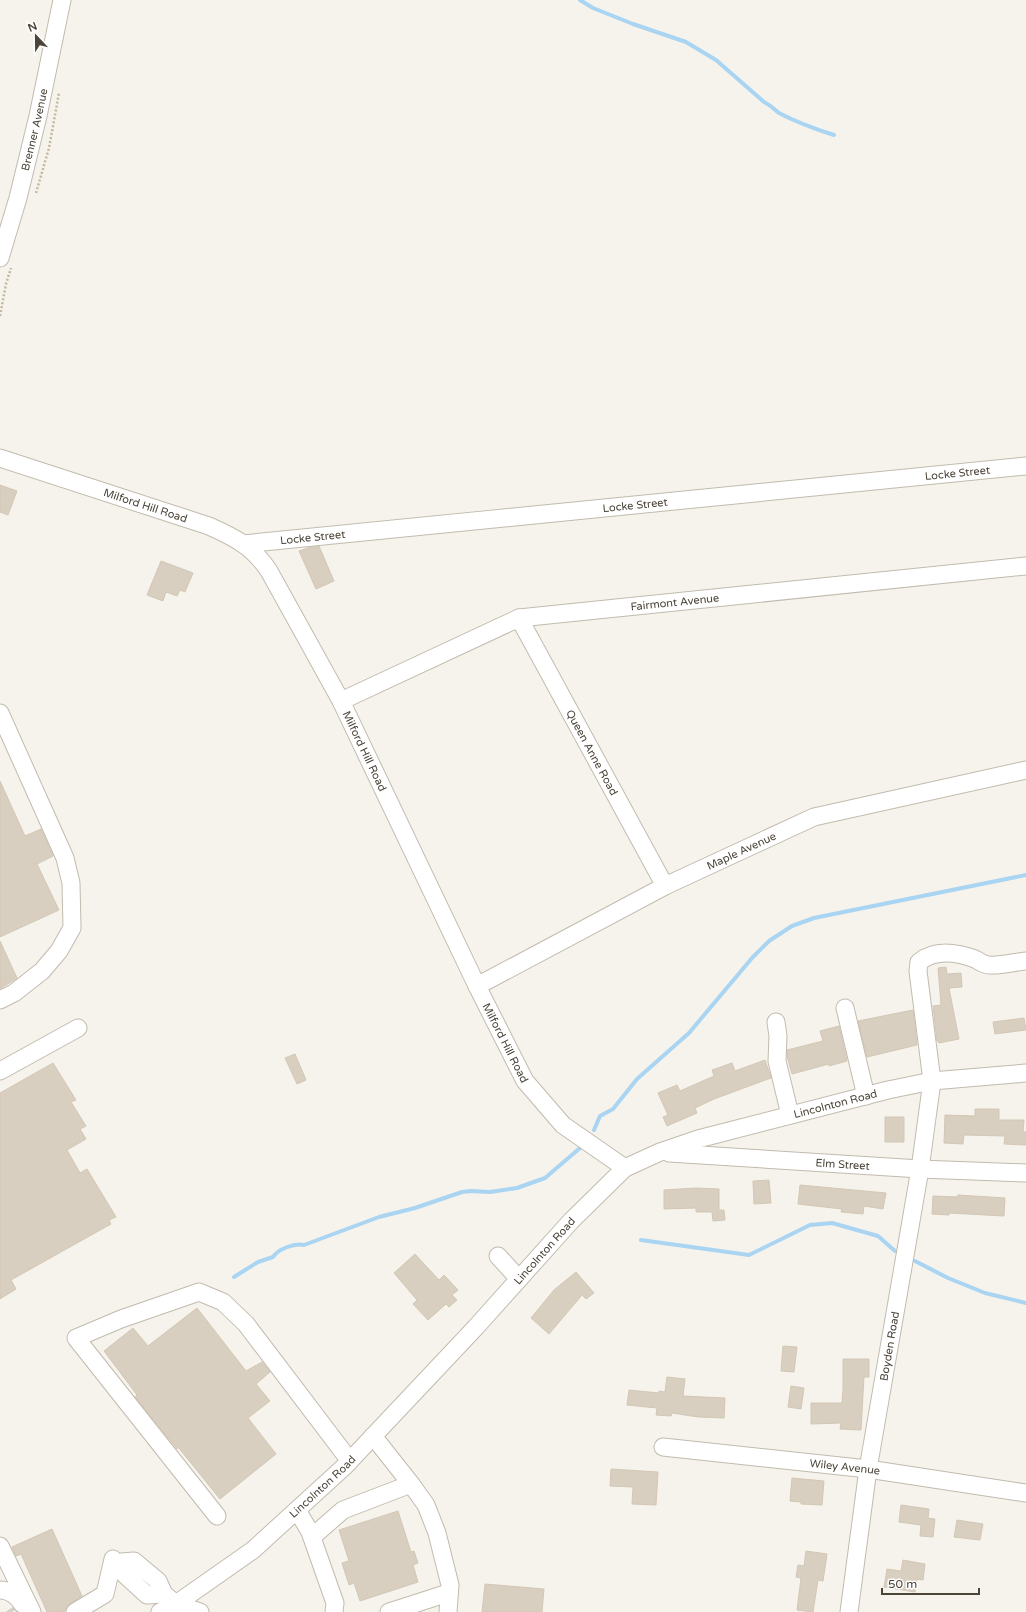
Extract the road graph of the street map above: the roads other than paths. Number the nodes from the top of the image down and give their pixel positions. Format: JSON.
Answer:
{"nodes":[{"id":1,"x":62,"y":0,"type":"edge"},
{"id":2,"x":0,"y":258,"type":"edge"},
{"id":3,"x":0,"y":458,"type":"edge"},
{"id":4,"x":1026,"y":466,"type":"edge"},
{"id":5,"x":243,"y":544,"type":"junction"},
{"id":6,"x":1026,"y":566,"type":"edge"},
{"id":7,"x":519,"y":618,"type":"junction"},
{"id":8,"x":341,"y":701,"type":"junction"},
{"id":9,"x":0,"y":713,"type":"edge"},
{"id":10,"x":1026,"y":770,"type":"edge"},
{"id":11,"x":665,"y":886,"type":"junction"},
{"id":12,"x":1026,"y":961,"type":"edge"},
{"id":13,"x":476,"y":986,"type":"junction"},
{"id":14,"x":0,"y":1000,"type":"edge"},
{"id":15,"x":845,"y":1008,"type":"dead end"},
{"id":16,"x":776,"y":1022,"type":"dead end"},
{"id":17,"x":78,"y":1028,"type":"dead end"},
{"id":18,"x":0,"y":1071,"type":"edge"},
{"id":19,"x":1026,"y":1073,"type":"edge"},
{"id":20,"x":932,"y":1081,"type":"junction"},
{"id":21,"x":866,"y":1096,"type":"junction"},
{"id":22,"x":790,"y":1115,"type":"junction"},
{"id":23,"x":660,"y":1152,"type":"junction"},
{"id":24,"x":625,"y":1168,"type":"junction"},
{"id":25,"x":920,"y":1169,"type":"junction"},
{"id":26,"x":1026,"y":1173,"type":"edge"},
{"id":27,"x":498,"y":1256,"type":"dead end"},
{"id":28,"x":519,"y":1279,"type":"junction"},
{"id":29,"x":373,"y":1436,"type":"junction"},
{"id":30,"x":663,"y":1447,"type":"dead end"},
{"id":31,"x":350,"y":1461,"type":"junction"},
{"id":32,"x":868,"y":1469,"type":"junction"},
{"id":33,"x":411,"y":1484,"type":"junction"},
{"id":34,"x":1026,"y":1493,"type":"edge"},
{"id":35,"x":297,"y":1510,"type":"junction"},
{"id":36,"x":217,"y":1516,"type":"dead end"},
{"id":37,"x":312,"y":1537,"type":"junction"},
{"id":38,"x":0,"y":1546,"type":"edge"},
{"id":39,"x":113,"y":1559,"type":"dead end"},
{"id":40,"x":6,"y":1573,"type":"edge"},
{"id":41,"x":448,"y":1593,"type":"junction"},
{"id":42,"x":170,"y":1599,"type":"junction"},
{"id":43,"x":17,"y":1605,"type":"tunnel mouth"},
{"id":44,"x":75,"y":1612,"type":"edge"},
{"id":45,"x":160,"y":1612,"type":"edge"},
{"id":46,"x":200,"y":1612,"type":"edge"},
{"id":47,"x":334,"y":1612,"type":"edge"},
{"id":48,"x":389,"y":1612,"type":"edge"},
{"id":49,"x":448,"y":1612,"type":"edge"},
{"id":50,"x":849,"y":1612,"type":"edge"}],
"edges":[{"from":1,"to":2,"type":"street","name":"Brenner Avenue"},
{"from":3,"to":5,"type":"street","name":"Milford Hill Road"},
{"from":4,"to":5,"type":"street","name":"Locke Street"},
{"from":5,"to":8,"type":"street","name":"Milford Hill Road"},
{"from":6,"to":7,"type":"street","name":"Fairmont Avenue"},
{"from":7,"to":8,"type":"street","name":"Fairmont Avenue"},
{"from":7,"to":11,"type":"street","name":"Queen Anne Road"},
{"from":8,"to":13,"type":"street","name":"Milford Hill Road"},
{"from":9,"to":14,"type":"street"},
{"from":10,"to":11,"type":"street","name":"Maple Avenue"},
{"from":11,"to":13,"type":"street","name":"Maple Avenue"},
{"from":12,"to":20,"type":"street","name":"Boyden Road"},
{"from":13,"to":24,"type":"street","name":"Milford Hill Road"},
{"from":15,"to":21,"type":"street"},
{"from":16,"to":22,"type":"street"},
{"from":17,"to":18,"type":"street"},
{"from":19,"to":20,"type":"street","name":"Lincolnton Road"},
{"from":20,"to":21,"type":"street","name":"Lincolnton Road"},
{"from":20,"to":25,"type":"street","name":"Boyden Road"},
{"from":21,"to":22,"type":"street","name":"Lincolnton Road"},
{"from":22,"to":23,"type":"street","name":"Lincolnton Road"},
{"from":23,"to":24,"type":"street","name":"Lincolnton Road"},
{"from":23,"to":25,"type":"street","name":"Elm Street"},
{"from":24,"to":28,"type":"street","name":"Lincolnton Road"},
{"from":25,"to":26,"type":"street","name":"Elm Street"},
{"from":25,"to":32,"type":"street","name":"Boyden Road"},
{"from":27,"to":28,"type":"street"},
{"from":28,"to":29,"type":"street","name":"Lincolnton Road"},
{"from":29,"to":31,"type":"street","name":"Lincolnton Road"},
{"from":29,"to":33,"type":"street"},
{"from":30,"to":32,"type":"street","name":"Wiley Avenue"},
{"from":31,"to":35,"type":"street","name":"Lincolnton Road"},
{"from":31,"to":36,"type":"street"},
{"from":32,"to":34,"type":"street","name":"Wiley Avenue"},
{"from":32,"to":50,"type":"street","name":"Boyden Road"},
{"from":33,"to":37,"type":"street"},
{"from":33,"to":41,"type":"street"},
{"from":35,"to":37,"type":"street"},
{"from":35,"to":42,"type":"street","name":"Lincolnton Road"},
{"from":37,"to":47,"type":"street"},
{"from":38,"to":40,"type":"street"},
{"from":39,"to":44,"type":"street"},
{"from":40,"to":43,"type":"street"},
{"from":41,"to":48,"type":"street"},
{"from":41,"to":49,"type":"street"},
{"from":42,"to":45,"type":"street","name":"Lincolnton Road"},
{"from":42,"to":46,"type":"street"}]}
